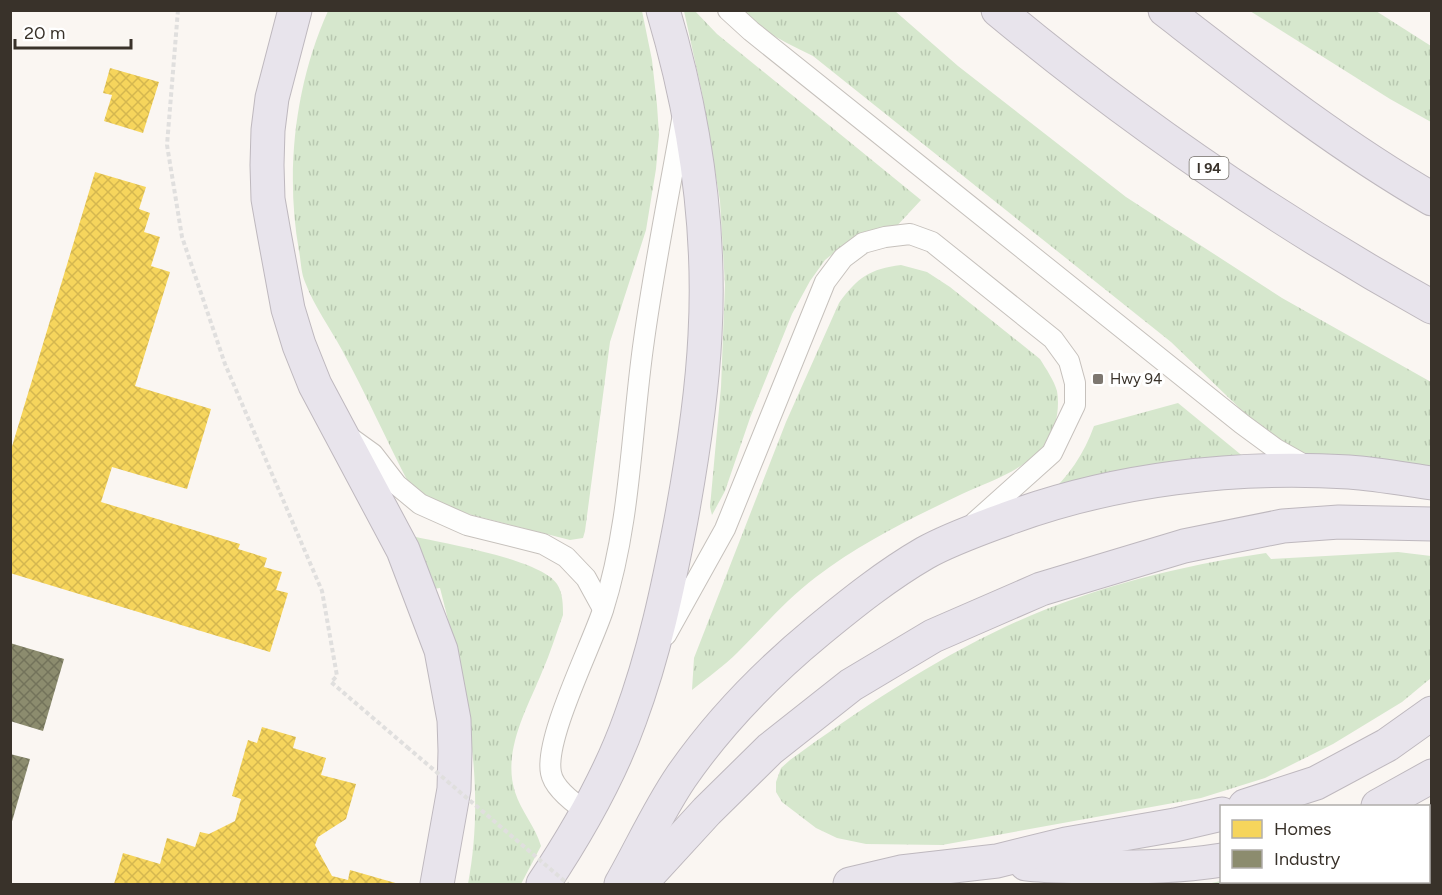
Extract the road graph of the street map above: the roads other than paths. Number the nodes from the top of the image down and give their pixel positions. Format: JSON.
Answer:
{"nodes":[{"id":1,"x":295,"y":10,"type":"edge"},
{"id":2,"x":663,"y":10,"type":"edge"},
{"id":3,"x":728,"y":10,"type":"edge"},
{"id":4,"x":998,"y":10,"type":"edge"},
{"id":5,"x":1166,"y":10,"type":"edge"},
{"id":6,"x":686,"y":97,"type":"junction"},
{"id":7,"x":1431,"y":199,"type":"edge"},
{"id":8,"x":1431,"y":307,"type":"edge"},
{"id":9,"x":336,"y":427,"type":"junction"},
{"id":10,"x":1315,"y":471,"type":"junction"},
{"id":11,"x":1431,"y":483,"type":"edge"},
{"id":12,"x":1431,"y":525,"type":"edge"},
{"id":13,"x":955,"y":539,"type":"junction"},
{"id":14,"x":603,"y":609,"type":"junction"},
{"id":15,"x":647,"y":670,"type":"junction"},
{"id":16,"x":1431,"y":713,"type":"edge"},
{"id":17,"x":1431,"y":776,"type":"edge"},
{"id":18,"x":1251,"y":805,"type":"edge"},
{"id":19,"x":1381,"y":805,"type":"edge"},
{"id":20,"x":587,"y":812,"type":"junction"},
{"id":21,"x":1220,"y":814,"type":"edge"},
{"id":22,"x":1220,"y":860,"type":"edge"},
{"id":23,"x":998,"y":861,"type":"junction"},
{"id":24,"x":437,"y":885,"type":"edge"},
{"id":25,"x":543,"y":885,"type":"edge"},
{"id":26,"x":621,"y":885,"type":"edge"},
{"id":27,"x":640,"y":885,"type":"edge"},
{"id":28,"x":850,"y":885,"type":"edge"}],
"edges":[{"from":1,"to":9,"type":"highway"},
{"from":2,"to":6,"type":"highway"},
{"from":3,"to":10,"type":"lane"},
{"from":4,"to":8,"type":"highway","number":"I 94"},
{"from":5,"to":7,"type":"highway"},
{"from":6,"to":14,"type":"lane"},
{"from":6,"to":15,"type":"highway"},
{"from":9,"to":14,"type":"lane"},
{"from":9,"to":24,"type":"highway"},
{"from":10,"to":11,"type":"highway"},
{"from":10,"to":13,"type":"highway"},
{"from":12,"to":27,"type":"highway"},
{"from":13,"to":15,"type":"lane"},
{"from":13,"to":26,"type":"highway"},
{"from":14,"to":20,"type":"lane"},
{"from":15,"to":20,"type":"highway"},
{"from":16,"to":18,"type":"highway"},
{"from":17,"to":19,"type":"highway"},
{"from":20,"to":25,"type":"highway"},
{"from":21,"to":23,"type":"highway"},
{"from":22,"to":23,"type":"highway"},
{"from":23,"to":28,"type":"highway"}]}
